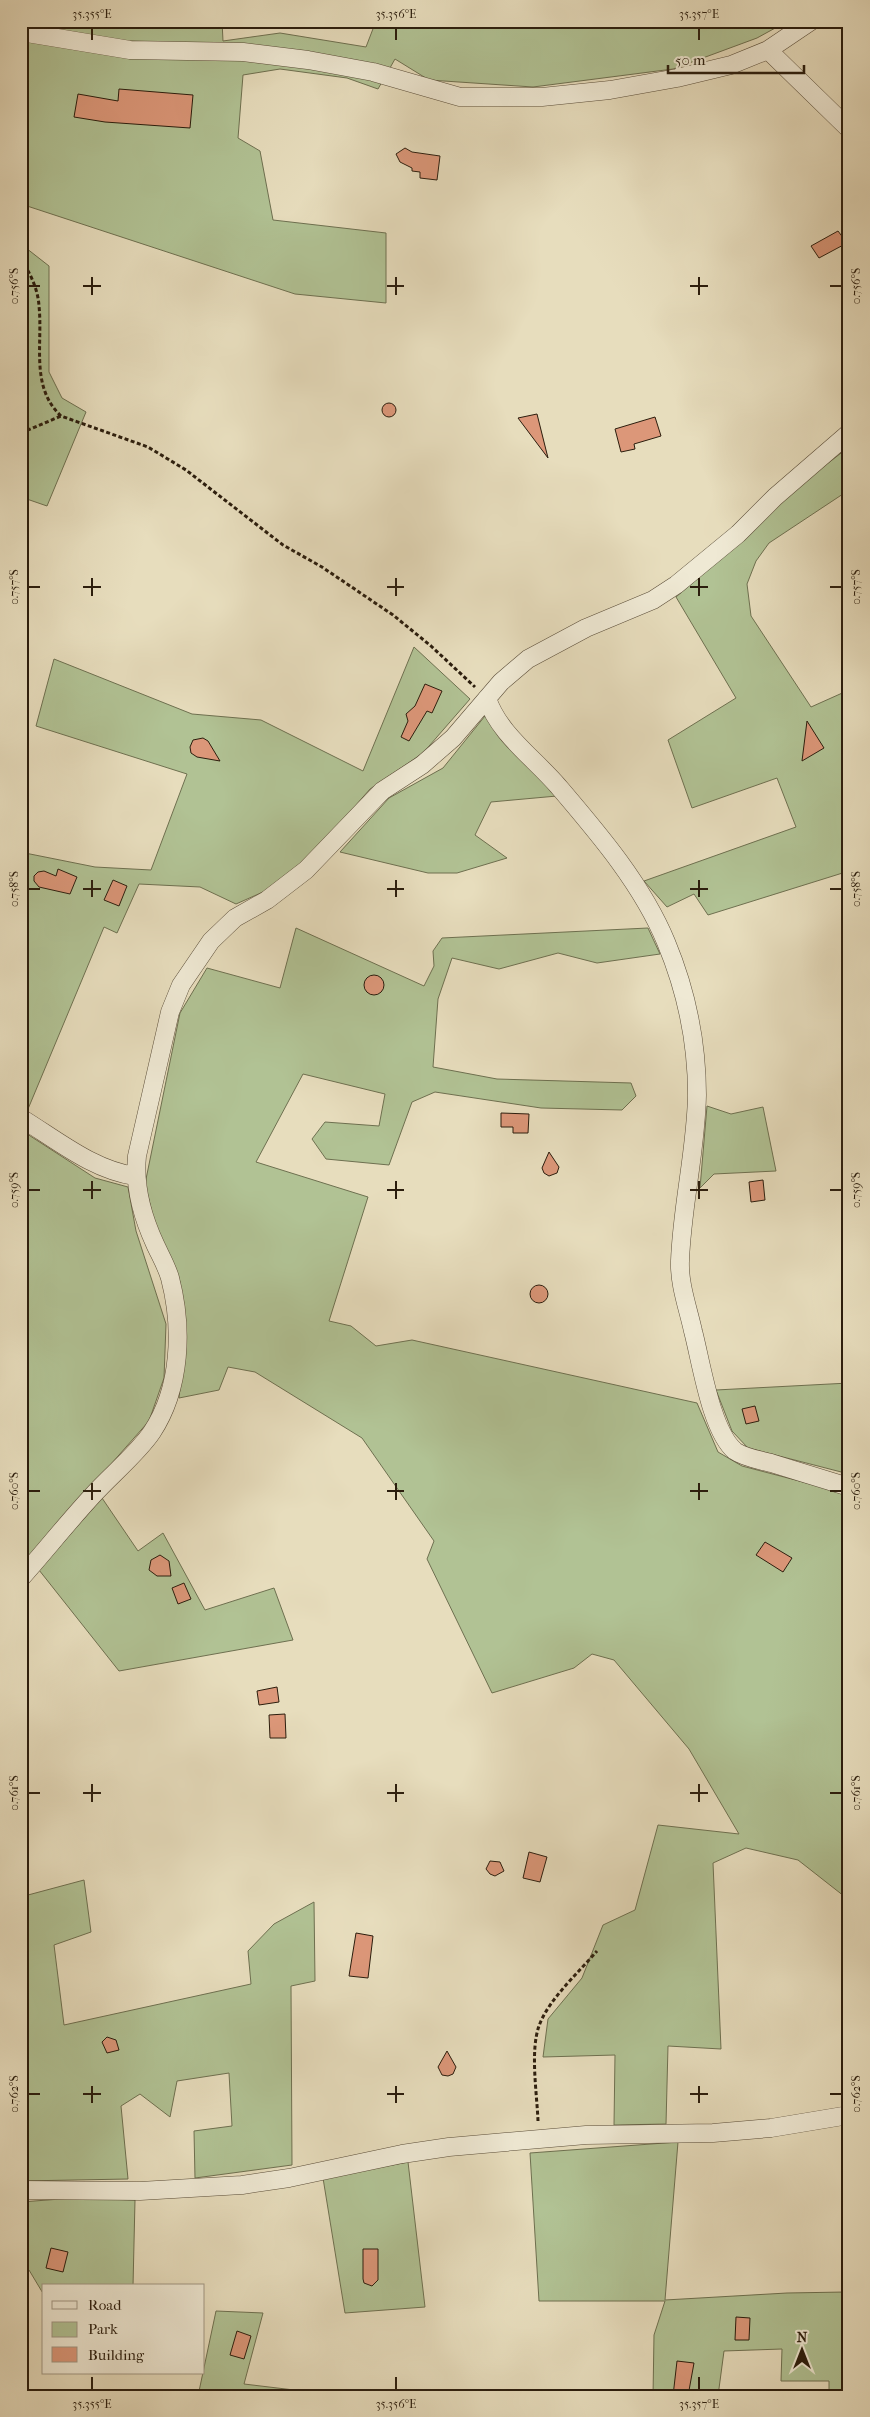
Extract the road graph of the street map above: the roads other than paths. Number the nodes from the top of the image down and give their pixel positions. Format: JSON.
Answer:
{"nodes":[{"id":1,"x":811,"y":21,"type":"edge"},
{"id":2,"x":21,"y":32,"type":"edge"},
{"id":3,"x":768,"y":50,"type":"junction"},
{"id":4,"x":849,"y":129,"type":"edge"},
{"id":5,"x":849,"y":433,"type":"edge"},
{"id":6,"x":487,"y":698,"type":"junction"},
{"id":7,"x":21,"y":1118,"type":"edge"},
{"id":8,"x":135,"y":1176,"type":"junction"},
{"id":9,"x":849,"y":1487,"type":"edge"},
{"id":10,"x":21,"y":1578,"type":"edge"},
{"id":11,"x":849,"y":2115,"type":"edge"},
{"id":12,"x":21,"y":2190,"type":"edge"}],
"edges":[{"from":1,"to":3,"type":"street"},
{"from":2,"to":3,"type":"street"},
{"from":3,"to":4,"type":"street"},
{"from":5,"to":6,"type":"street"},
{"from":6,"to":8,"type":"street"},
{"from":6,"to":9,"type":"street"},
{"from":7,"to":8,"type":"street"},
{"from":8,"to":10,"type":"street"},
{"from":11,"to":12,"type":"street"}]}
